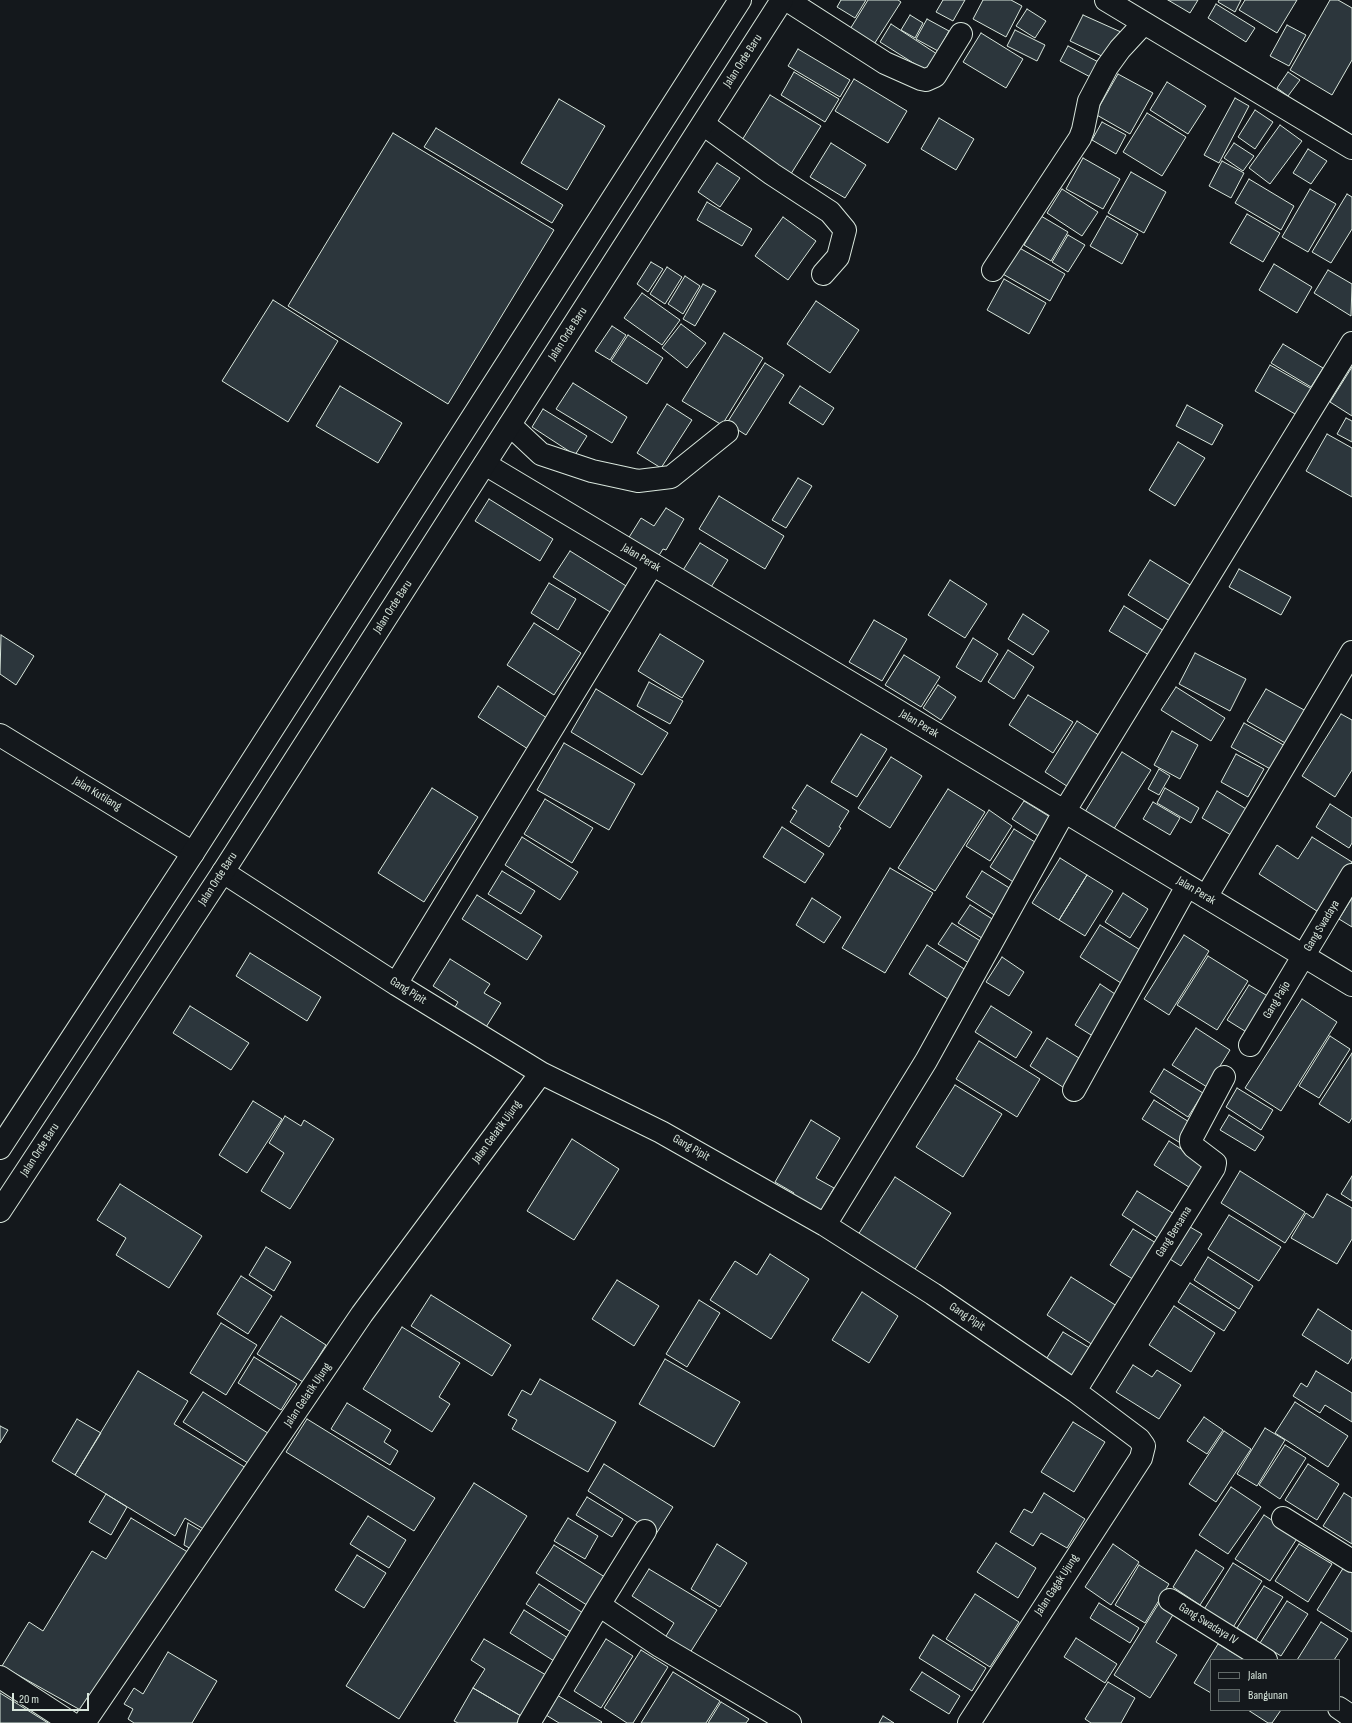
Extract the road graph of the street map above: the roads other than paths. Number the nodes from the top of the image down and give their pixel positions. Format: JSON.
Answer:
{"nodes":[{"id":1,"x":740,"y":0,"type":"edge"},
{"id":2,"x":782,"y":0,"type":"edge"},
{"id":3,"x":787,"y":0,"type":"edge"},
{"id":4,"x":1106,"y":0,"type":"edge"},
{"id":5,"x":1144,"y":23,"type":"junction"},
{"id":6,"x":961,"y":34,"type":"dead end"},
{"id":7,"x":703,"y":124,"type":"junction"},
{"id":8,"x":1352,"y":148,"type":"edge"},
{"id":9,"x":631,"y":170,"type":"junction"},
{"id":10,"x":661,"y":189,"type":"junction"},
{"id":11,"x":992,"y":270,"type":"dead end"},
{"id":12,"x":823,"y":274,"type":"dead end"},
{"id":13,"x":1352,"y":343,"type":"edge"},
{"id":14,"x":510,"y":425,"type":"junction"},
{"id":15,"x":728,"y":432,"type":"dead end"},
{"id":16,"x":485,"y":464,"type":"junction"},
{"id":17,"x":652,"y":565,"type":"junction"},
{"id":18,"x":1352,"y":652,"type":"edge"},
{"id":19,"x":0,"y":736,"type":"edge"},
{"id":20,"x":1064,"y":812,"type":"junction"},
{"id":21,"x":194,"y":853,"type":"junction"},
{"id":22,"x":223,"y":872,"type":"junction"},
{"id":23,"x":1352,"y":875,"type":"edge"},
{"id":24,"x":1187,"y":886,"type":"junction"},
{"id":25,"x":1206,"y":897,"type":"junction"},
{"id":26,"x":1304,"y":956,"type":"junction"},
{"id":27,"x":396,"y":984,"type":"junction"},
{"id":28,"x":1352,"y":985,"type":"edge"},
{"id":29,"x":1250,"y":1045,"type":"dead end"},
{"id":30,"x":540,"y":1072,"type":"junction"},
{"id":31,"x":1224,"y":1077,"type":"dead end"},
{"id":32,"x":1074,"y":1090,"type":"dead end"},
{"id":33,"x":0,"y":1148,"type":"edge"},
{"id":34,"x":0,"y":1211,"type":"edge"},
{"id":35,"x":825,"y":1225,"type":"junction"},
{"id":36,"x":1075,"y":1391,"type":"junction"},
{"id":37,"x":1144,"y":1446,"type":"joint"},
{"id":38,"x":1283,"y":1518,"type":"dead end"},
{"id":39,"x":645,"y":1531,"type":"dead end"},
{"id":40,"x":1352,"y":1561,"type":"edge"},
{"id":41,"x":1170,"y":1600,"type":"dead end"},
{"id":42,"x":599,"y":1605,"type":"junction"},
{"id":43,"x":1264,"y":1659,"type":"edge"},
{"id":44,"x":0,"y":1677,"type":"edge"},
{"id":45,"x":1340,"y":1709,"type":"edge"},
{"id":46,"x":1352,"y":1717,"type":"edge"},
{"id":47,"x":71,"y":1723,"type":"edge"},
{"id":48,"x":84,"y":1723,"type":"edge"},
{"id":49,"x":529,"y":1723,"type":"edge"},
{"id":50,"x":790,"y":1723,"type":"edge"},
{"id":51,"x":969,"y":1723,"type":"edge"}],
"edges":[{"from":1,"to":9,"type":"street"},
{"from":2,"to":7,"type":"street","name":"Jalan Orde Baru"},
{"from":3,"to":6,"type":"street"},
{"from":4,"to":5,"type":"street"},
{"from":5,"to":8,"type":"street"},
{"from":5,"to":11,"type":"street"},
{"from":7,"to":10,"type":"street","name":"Jalan Orde Baru"},
{"from":7,"to":12,"type":"street"},
{"from":9,"to":10,"type":"street"},
{"from":9,"to":21,"type":"street"},
{"from":10,"to":14,"type":"street","name":"Jalan Orde Baru"},
{"from":13,"to":20,"type":"street"},
{"from":14,"to":15,"type":"street"},
{"from":14,"to":16,"type":"street","name":"Jalan Orde Baru"},
{"from":16,"to":17,"type":"street","name":"Jalan Perak"},
{"from":16,"to":22,"type":"street","name":"Jalan Orde Baru"},
{"from":17,"to":20,"type":"street","name":"Jalan Perak"},
{"from":17,"to":27,"type":"street"},
{"from":18,"to":25,"type":"street"},
{"from":19,"to":21,"type":"street","name":"Jalan Kutilang"},
{"from":20,"to":24,"type":"street","name":"Jalan Perak"},
{"from":20,"to":35,"type":"street"},
{"from":21,"to":33,"type":"street"},
{"from":22,"to":27,"type":"street","name":"Gang Pipit"},
{"from":22,"to":34,"type":"street","name":"Jalan Orde Baru"},
{"from":23,"to":26,"type":"street","name":"Gang Swadaya"},
{"from":24,"to":25,"type":"street","name":"Jalan Perak"},
{"from":24,"to":32,"type":"street"},
{"from":25,"to":26,"type":"street","name":"Jalan Perak"},
{"from":26,"to":28,"type":"street","name":"Jalan Perak"},
{"from":26,"to":29,"type":"street","name":"Gang Paijo"},
{"from":27,"to":30,"type":"street","name":"Gang Pipit"},
{"from":30,"to":35,"type":"street","name":"Gang Pipit"},
{"from":30,"to":48,"type":"street","name":"Jalan Gelatik Ujung"},
{"from":31,"to":36,"type":"street","name":"Gang Bersama"},
{"from":35,"to":36,"type":"street","name":"Gang Pipit"},
{"from":36,"to":37,"type":"street","name":"Gang Pipit"},
{"from":37,"to":51,"type":"street","name":"Jalan Gagak Ujung"},
{"from":38,"to":40,"type":"street"},
{"from":39,"to":42,"type":"street"},
{"from":41,"to":43,"type":"street","name":"Gang Swadaya IV"},
{"from":42,"to":49,"type":"street"},
{"from":42,"to":50,"type":"street"},
{"from":44,"to":47,"type":"street"},
{"from":45,"to":46,"type":"street"}]}
